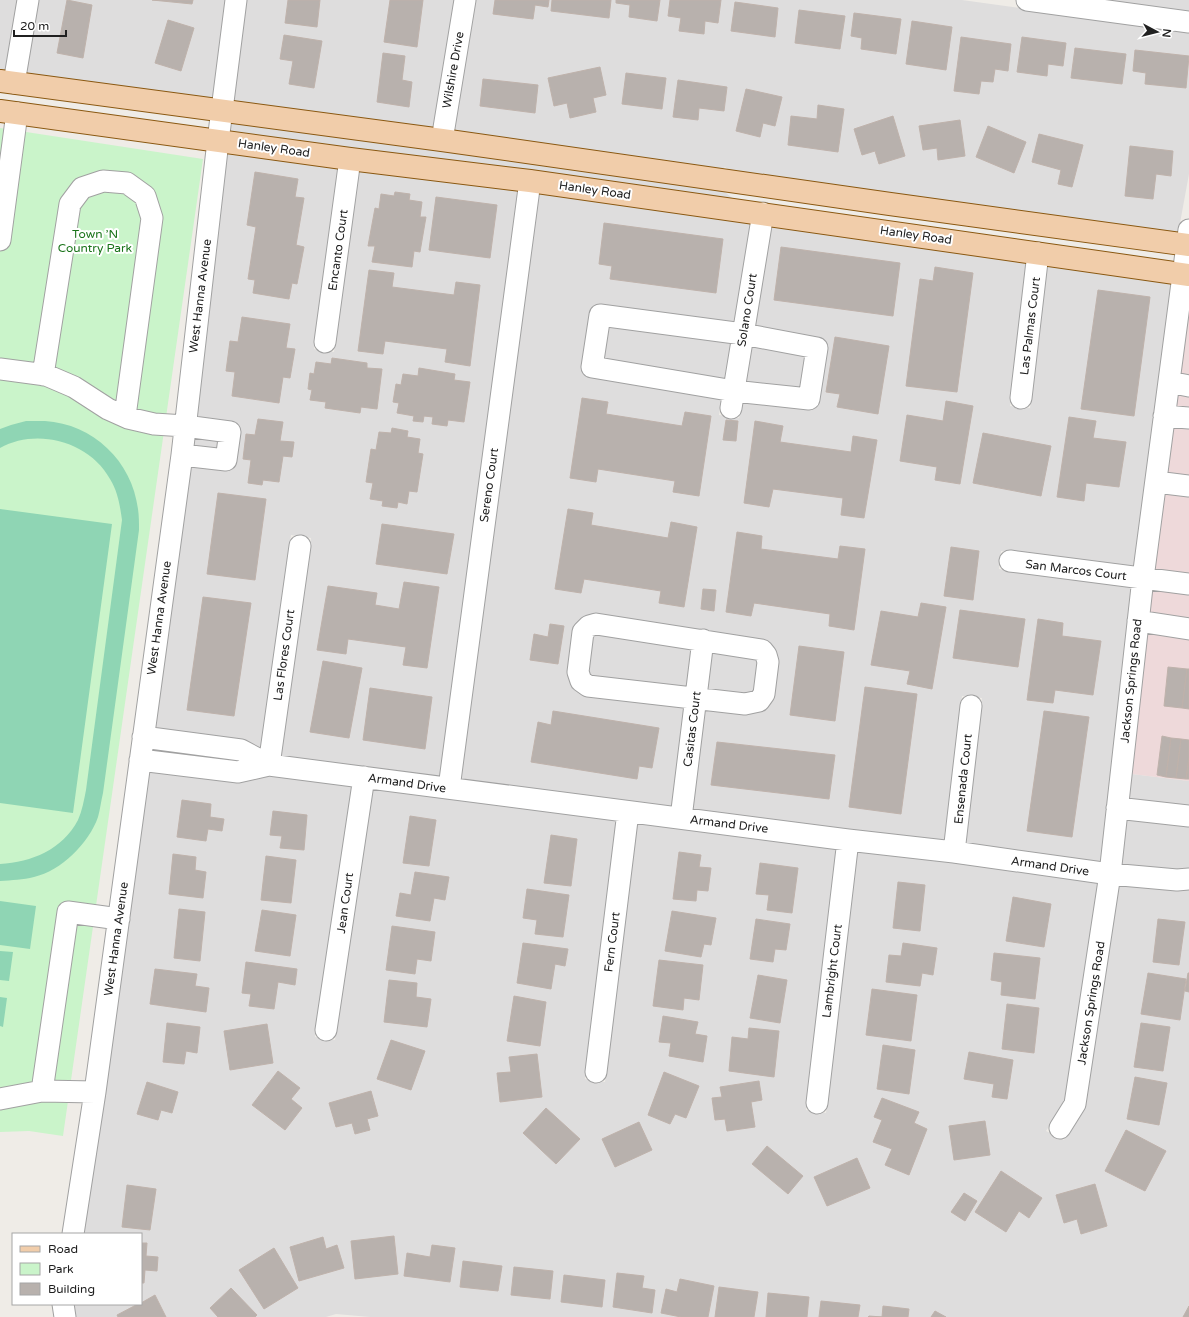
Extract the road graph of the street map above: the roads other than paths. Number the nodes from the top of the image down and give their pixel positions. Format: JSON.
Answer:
{"nodes":[{"id":1,"x":28,"y":0,"type":"edge"},
{"id":2,"x":236,"y":0,"type":"edge"},
{"id":3,"x":465,"y":0,"type":"edge"},
{"id":4,"x":1027,"y":0,"type":"edge"},
{"id":5,"x":1189,"y":22,"type":"edge"},
{"id":6,"x":7,"y":82,"type":"edge"},
{"id":7,"x":222,"y":111,"type":"junction"},
{"id":8,"x":9,"y":112,"type":"edge"},
{"id":9,"x":442,"y":140,"type":"junction"},
{"id":10,"x":218,"y":141,"type":"junction"},
{"id":11,"x":350,"y":158,"type":"junction"},
{"id":12,"x":726,"y":180,"type":"junction"},
{"id":13,"x":530,"y":181,"type":"junction"},
{"id":14,"x":838,"y":196,"type":"junction"},
{"id":15,"x":763,"y":213,"type":"junction"},
{"id":16,"x":0,"y":240,"type":"edge"},
{"id":17,"x":1188,"y":240,"type":"edge"},
{"id":18,"x":1038,"y":253,"type":"junction"},
{"id":19,"x":1186,"y":275,"type":"edge"},
{"id":20,"x":743,"y":334,"type":"junction"},
{"id":21,"x":325,"y":342,"type":"dead end"},
{"id":22,"x":0,"y":369,"type":"edge"},
{"id":23,"x":43,"y":375,"type":"junction"},
{"id":24,"x":1169,"y":382,"type":"junction"},
{"id":25,"x":1189,"y":386,"type":"edge"},
{"id":26,"x":1021,"y":398,"type":"dead end"},
{"id":27,"x":732,"y":399,"type":"junction"},
{"id":28,"x":125,"y":416,"type":"junction"},
{"id":29,"x":1164,"y":416,"type":"junction"},
{"id":30,"x":1189,"y":418,"type":"edge"},
{"id":31,"x":185,"y":426,"type":"junction"},
{"id":32,"x":182,"y":455,"type":"junction"},
{"id":33,"x":1156,"y":482,"type":"junction"},
{"id":34,"x":1189,"y":486,"type":"edge"},
{"id":35,"x":300,"y":546,"type":"dead end"},
{"id":36,"x":1010,"y":561,"type":"dead end"},
{"id":37,"x":1143,"y":578,"type":"junction"},
{"id":38,"x":1189,"y":584,"type":"edge"},
{"id":39,"x":1138,"y":621,"type":"junction"},
{"id":40,"x":1189,"y":629,"type":"edge"},
{"id":41,"x":703,"y":640,"type":"junction"},
{"id":42,"x":695,"y":698,"type":"junction"},
{"id":43,"x":971,"y":706,"type":"dead end"},
{"id":44,"x":143,"y":737,"type":"junction"},
{"id":45,"x":140,"y":760,"type":"junction"},
{"id":46,"x":269,"y":765,"type":"junction"},
{"id":47,"x":364,"y":777,"type":"junction"},
{"id":48,"x":449,"y":788,"type":"junction"},
{"id":49,"x":1118,"y":808,"type":"junction"},
{"id":50,"x":628,"y":812,"type":"junction"},
{"id":51,"x":1189,"y":816,"type":"edge"},
{"id":52,"x":681,"y":818,"type":"junction"},
{"id":53,"x":848,"y":840,"type":"junction"},
{"id":54,"x":954,"y":852,"type":"junction"},
{"id":55,"x":1110,"y":874,"type":"junction"},
{"id":56,"x":1189,"y":879,"type":"edge"},
{"id":57,"x":119,"y":919,"type":"junction"},
{"id":58,"x":326,"y":1030,"type":"dead end"},
{"id":59,"x":596,"y":1072,"type":"dead end"},
{"id":60,"x":42,"y":1091,"type":"junction"},
{"id":61,"x":95,"y":1092,"type":"junction"},
{"id":62,"x":0,"y":1099,"type":"edge"},
{"id":63,"x":817,"y":1103,"type":"dead end"},
{"id":64,"x":1060,"y":1128,"type":"dead end"},
{"id":65,"x":73,"y":1233,"type":"edge"},
{"id":66,"x":63,"y":1305,"type":"edge"},
{"id":67,"x":65,"y":1317,"type":"edge"}],
"edges":[{"from":1,"to":6,"type":"street"},
{"from":2,"to":7,"type":"street","name":"West Hanna Avenue"},
{"from":3,"to":9,"type":"street","name":"Wilshire Drive"},
{"from":4,"to":5,"type":"street"},
{"from":6,"to":7,"type":"main road"},
{"from":7,"to":9,"type":"main road"},
{"from":7,"to":10,"type":"street","name":"West Hanna Avenue"},
{"from":8,"to":10,"type":"main road","name":"Hanley Road"},
{"from":8,"to":16,"type":"street"},
{"from":9,"to":12,"type":"main road"},
{"from":10,"to":11,"type":"main road","name":"Hanley Road"},
{"from":10,"to":31,"type":"street","name":"West Hanna Avenue"},
{"from":11,"to":13,"type":"main road","name":"Hanley Road"},
{"from":11,"to":21,"type":"street","name":"Encanto Court"},
{"from":12,"to":14,"type":"main road"},
{"from":12,"to":15,"type":"main road"},
{"from":13,"to":15,"type":"main road","name":"Hanley Road"},
{"from":13,"to":48,"type":"street","name":"Sereno Court"},
{"from":14,"to":15,"type":"main road"},
{"from":14,"to":17,"type":"main road"},
{"from":15,"to":18,"type":"main road","name":"Hanley Road"},
{"from":15,"to":20,"type":"street","name":"Solano Court"},
{"from":17,"to":19,"type":"street","name":"Jackson Springs Road"},
{"from":18,"to":19,"type":"main road","name":"Hanley Road"},
{"from":18,"to":26,"type":"street","name":"Las Palmas Court"},
{"from":19,"to":24,"type":"street","name":"Jackson Springs Road"},
{"from":20,"to":27,"type":"street","name":"Solano Court"},
{"from":20,"to":27,"type":"street"},
{"from":20,"to":27,"type":"street"},
{"from":22,"to":23,"type":"street"},
{"from":23,"to":28,"type":"street"},
{"from":23,"to":28,"type":"street"},
{"from":24,"to":25,"type":"street"},
{"from":24,"to":29,"type":"street","name":"Jackson Springs Road"},
{"from":28,"to":31,"type":"street"},
{"from":29,"to":30,"type":"street"},
{"from":29,"to":33,"type":"street","name":"Jackson Springs Road"},
{"from":31,"to":32,"type":"street","name":"West Hanna Avenue"},
{"from":31,"to":32,"type":"street"},
{"from":32,"to":44,"type":"street","name":"West Hanna Avenue"},
{"from":33,"to":34,"type":"street"},
{"from":33,"to":37,"type":"street","name":"Jackson Springs Road"},
{"from":35,"to":46,"type":"street","name":"Las Flores Court"},
{"from":36,"to":37,"type":"street","name":"San Marcos Court"},
{"from":37,"to":38,"type":"street","name":"San Marcos Court"},
{"from":37,"to":39,"type":"street","name":"Jackson Springs Road"},
{"from":39,"to":40,"type":"street"},
{"from":39,"to":49,"type":"street","name":"Jackson Springs Road"},
{"from":41,"to":42,"type":"street","name":"Casitas Court"},
{"from":41,"to":42,"type":"street"},
{"from":41,"to":42,"type":"street"},
{"from":42,"to":52,"type":"street","name":"Casitas Court"},
{"from":43,"to":54,"type":"street","name":"Ensenada Court"},
{"from":44,"to":45,"type":"street","name":"West Hanna Avenue"},
{"from":44,"to":46,"type":"street","name":"Armand Drive"},
{"from":45,"to":46,"type":"street","name":"Armand Drive"},
{"from":45,"to":57,"type":"street","name":"West Hanna Avenue"},
{"from":46,"to":47,"type":"street","name":"Armand Drive"},
{"from":47,"to":48,"type":"street","name":"Armand Drive"},
{"from":47,"to":58,"type":"street","name":"Jean Court"},
{"from":48,"to":50,"type":"street","name":"Armand Drive"},
{"from":49,"to":51,"type":"street"},
{"from":49,"to":55,"type":"street","name":"Jackson Springs Road"},
{"from":50,"to":52,"type":"street","name":"Armand Drive"},
{"from":50,"to":59,"type":"street","name":"Fern Court"},
{"from":52,"to":53,"type":"street","name":"Armand Drive"},
{"from":53,"to":54,"type":"street","name":"Armand Drive"},
{"from":53,"to":63,"type":"street","name":"Lambright Court"},
{"from":54,"to":55,"type":"street","name":"Armand Drive"},
{"from":55,"to":56,"type":"street","name":"Armand Drive"},
{"from":55,"to":64,"type":"street","name":"Jackson Springs Road"},
{"from":57,"to":60,"type":"street"},
{"from":57,"to":61,"type":"street","name":"West Hanna Avenue"},
{"from":60,"to":61,"type":"street"},
{"from":60,"to":62,"type":"street"},
{"from":61,"to":65,"type":"street","name":"West Hanna Avenue"},
{"from":66,"to":67,"type":"street"}]}
